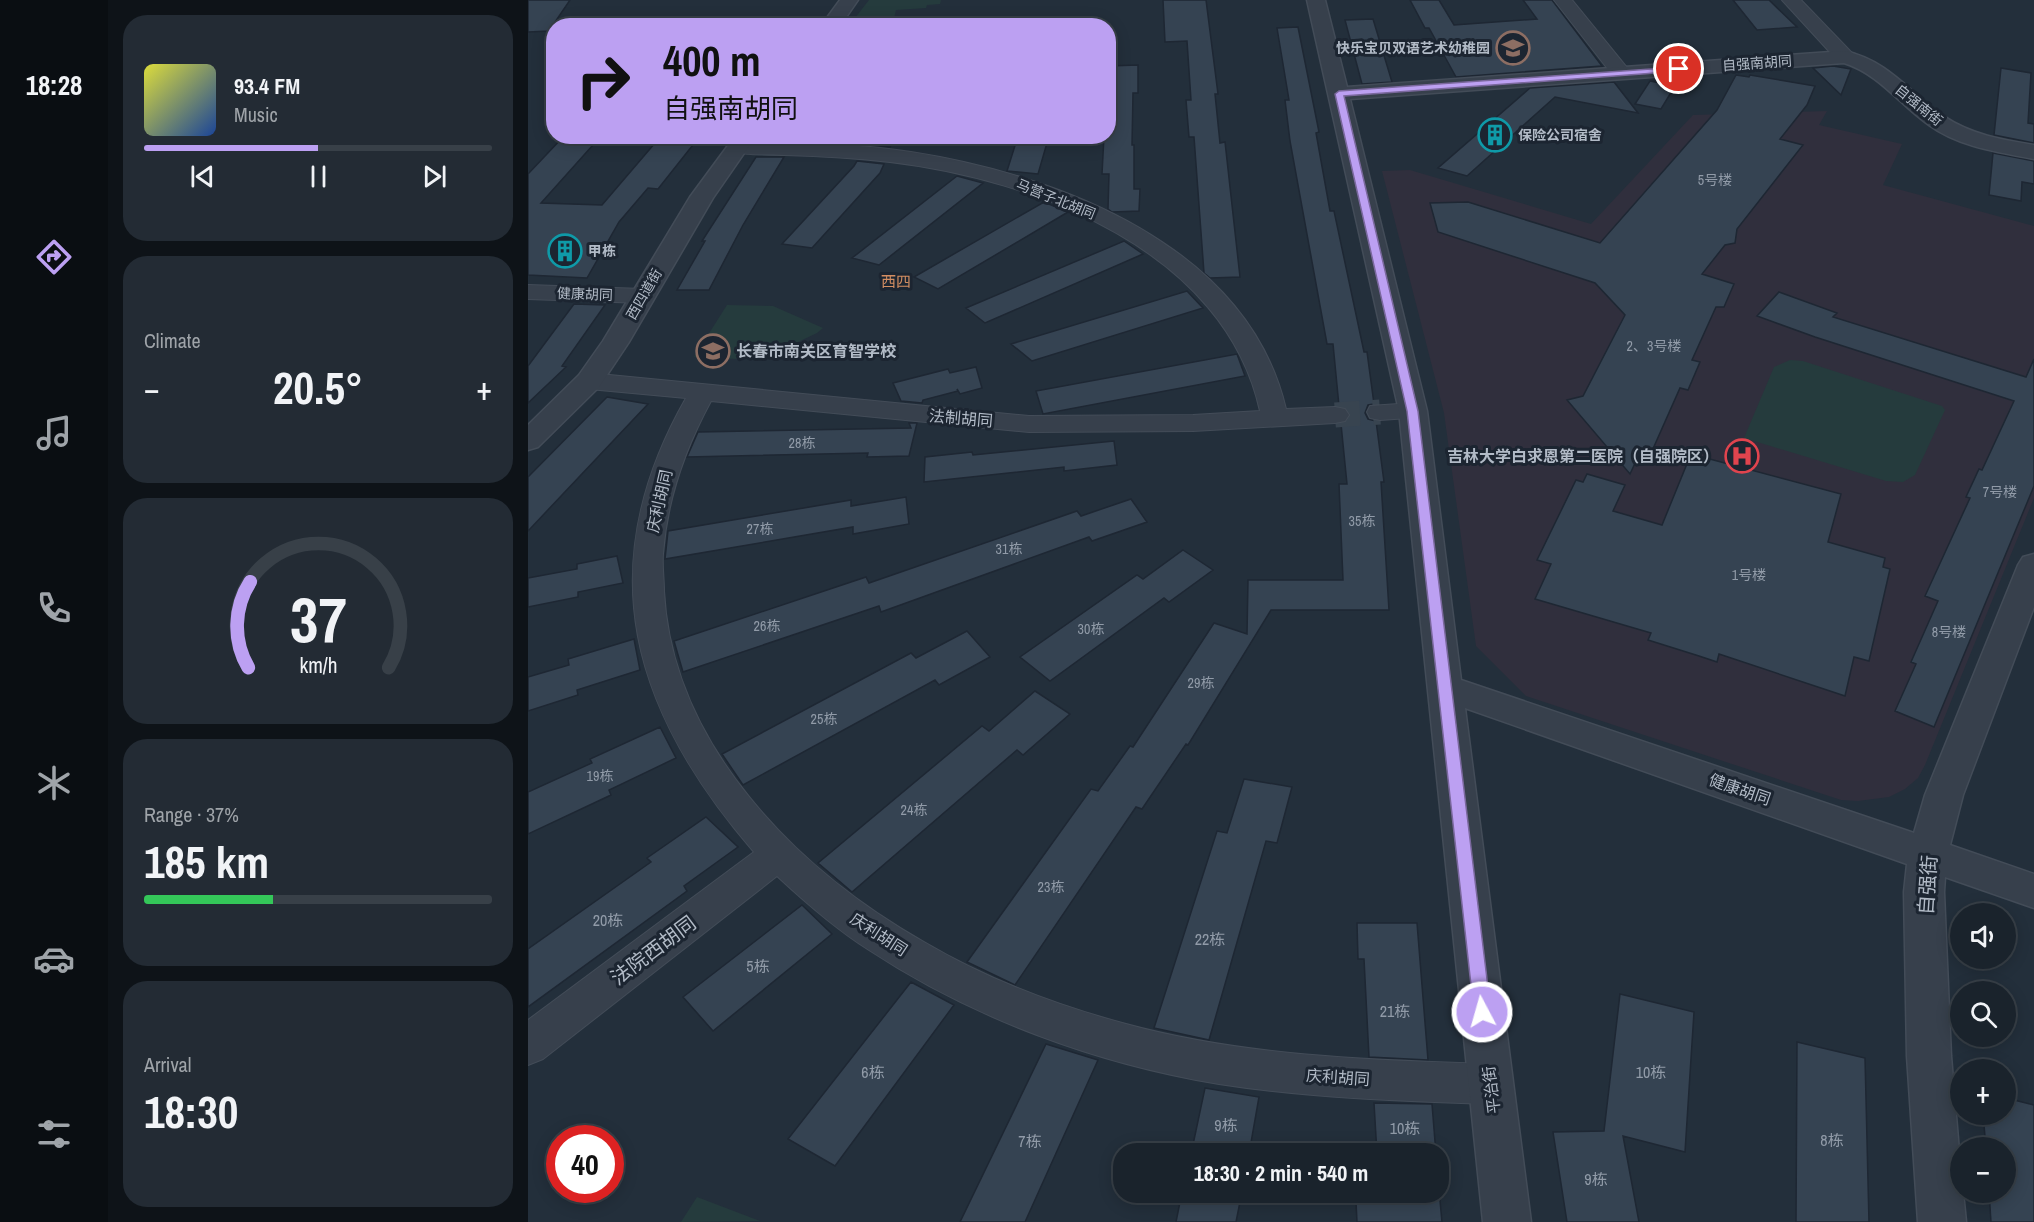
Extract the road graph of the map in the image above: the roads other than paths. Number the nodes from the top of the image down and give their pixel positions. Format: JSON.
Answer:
{"nodes":[{"id":1,"x":849,"y":0,"type":"edge"},
{"id":2,"x":1316,"y":0,"type":"edge"},
{"id":3,"x":1563,"y":0,"type":"edge"},
{"id":4,"x":1791,"y":0,"type":"edge"},
{"id":5,"x":836,"y":18,"type":"edge"},
{"id":6,"x":1845,"y":57,"type":"junction"},
{"id":7,"x":1621,"y":74,"type":"junction"},
{"id":8,"x":1339,"y":94,"type":"junction"},
{"id":9,"x":741,"y":144,"type":"edge"},
{"id":10,"x":764,"y":144,"type":"edge"},
{"id":11,"x":2034,"y":152,"type":"edge"},
{"id":12,"x":528,"y":292,"type":"edge"},
{"id":13,"x":643,"y":296,"type":"junction"},
{"id":14,"x":589,"y":381,"type":"junction"},
{"id":15,"x":702,"y":393,"type":"junction"},
{"id":16,"x":1413,"y":411,"type":"junction"},
{"id":17,"x":1380,"y":412,"type":"tunnel mouth"},
{"id":18,"x":1335,"y":415,"type":"tunnel mouth"},
{"id":19,"x":1275,"y":418,"type":"junction"},
{"id":20,"x":528,"y":441,"type":"edge"},
{"id":21,"x":2034,"y":566,"type":"edge"},
{"id":22,"x":1446,"y":688,"type":"junction"},
{"id":23,"x":1928,"y":854,"type":"junction"},
{"id":24,"x":777,"y":855,"type":"junction"},
{"id":25,"x":2034,"y":891,"type":"edge"},
{"id":26,"x":528,"y":1045,"type":"edge"},
{"id":27,"x":1490,"y":1084,"type":"junction"},
{"id":28,"x":1507,"y":1222,"type":"edge"},
{"id":29,"x":1942,"y":1222,"type":"edge"}],
"edges":[{"from":1,"to":5,"type":"street"},
{"from":2,"to":8,"type":"street","name":"平治街"},
{"from":3,"to":7,"type":"street"},
{"from":4,"to":6,"type":"street"},
{"from":6,"to":7,"type":"street","name":"自强南胡同"},
{"from":6,"to":11,"type":"street","name":"自强南街"},
{"from":7,"to":8,"type":"street","name":"自强南胡同"},
{"from":8,"to":16,"type":"street","name":"平治街"},
{"from":9,"to":13,"type":"street","name":"西四道街"},
{"from":10,"to":19,"type":"street","name":"马营子北胡同"},
{"from":12,"to":13,"type":"street","name":"健康胡同"},
{"from":13,"to":14,"type":"street","name":"西四道街"},
{"from":14,"to":15,"type":"street","name":"法制胡同"},
{"from":14,"to":20,"type":"street","name":"西四道街"},
{"from":15,"to":19,"type":"street","name":"法制胡同"},
{"from":15,"to":24,"type":"street","name":"庆利胡同"},
{"from":16,"to":17,"type":"street"},
{"from":16,"to":22,"type":"street","name":"平治街"},
{"from":18,"to":19,"type":"street","name":"法制胡同"},
{"from":21,"to":23,"type":"street","name":"自强街"},
{"from":22,"to":23,"type":"street","name":"健康胡同"},
{"from":22,"to":27,"type":"street","name":"平治街"},
{"from":23,"to":25,"type":"street","name":"健康胡同"},
{"from":23,"to":29,"type":"street","name":"自强街"},
{"from":24,"to":26,"type":"street","name":"法院西胡同"},
{"from":24,"to":27,"type":"street","name":"庆利胡同"},
{"from":27,"to":28,"type":"street","name":"平治街"}]}
